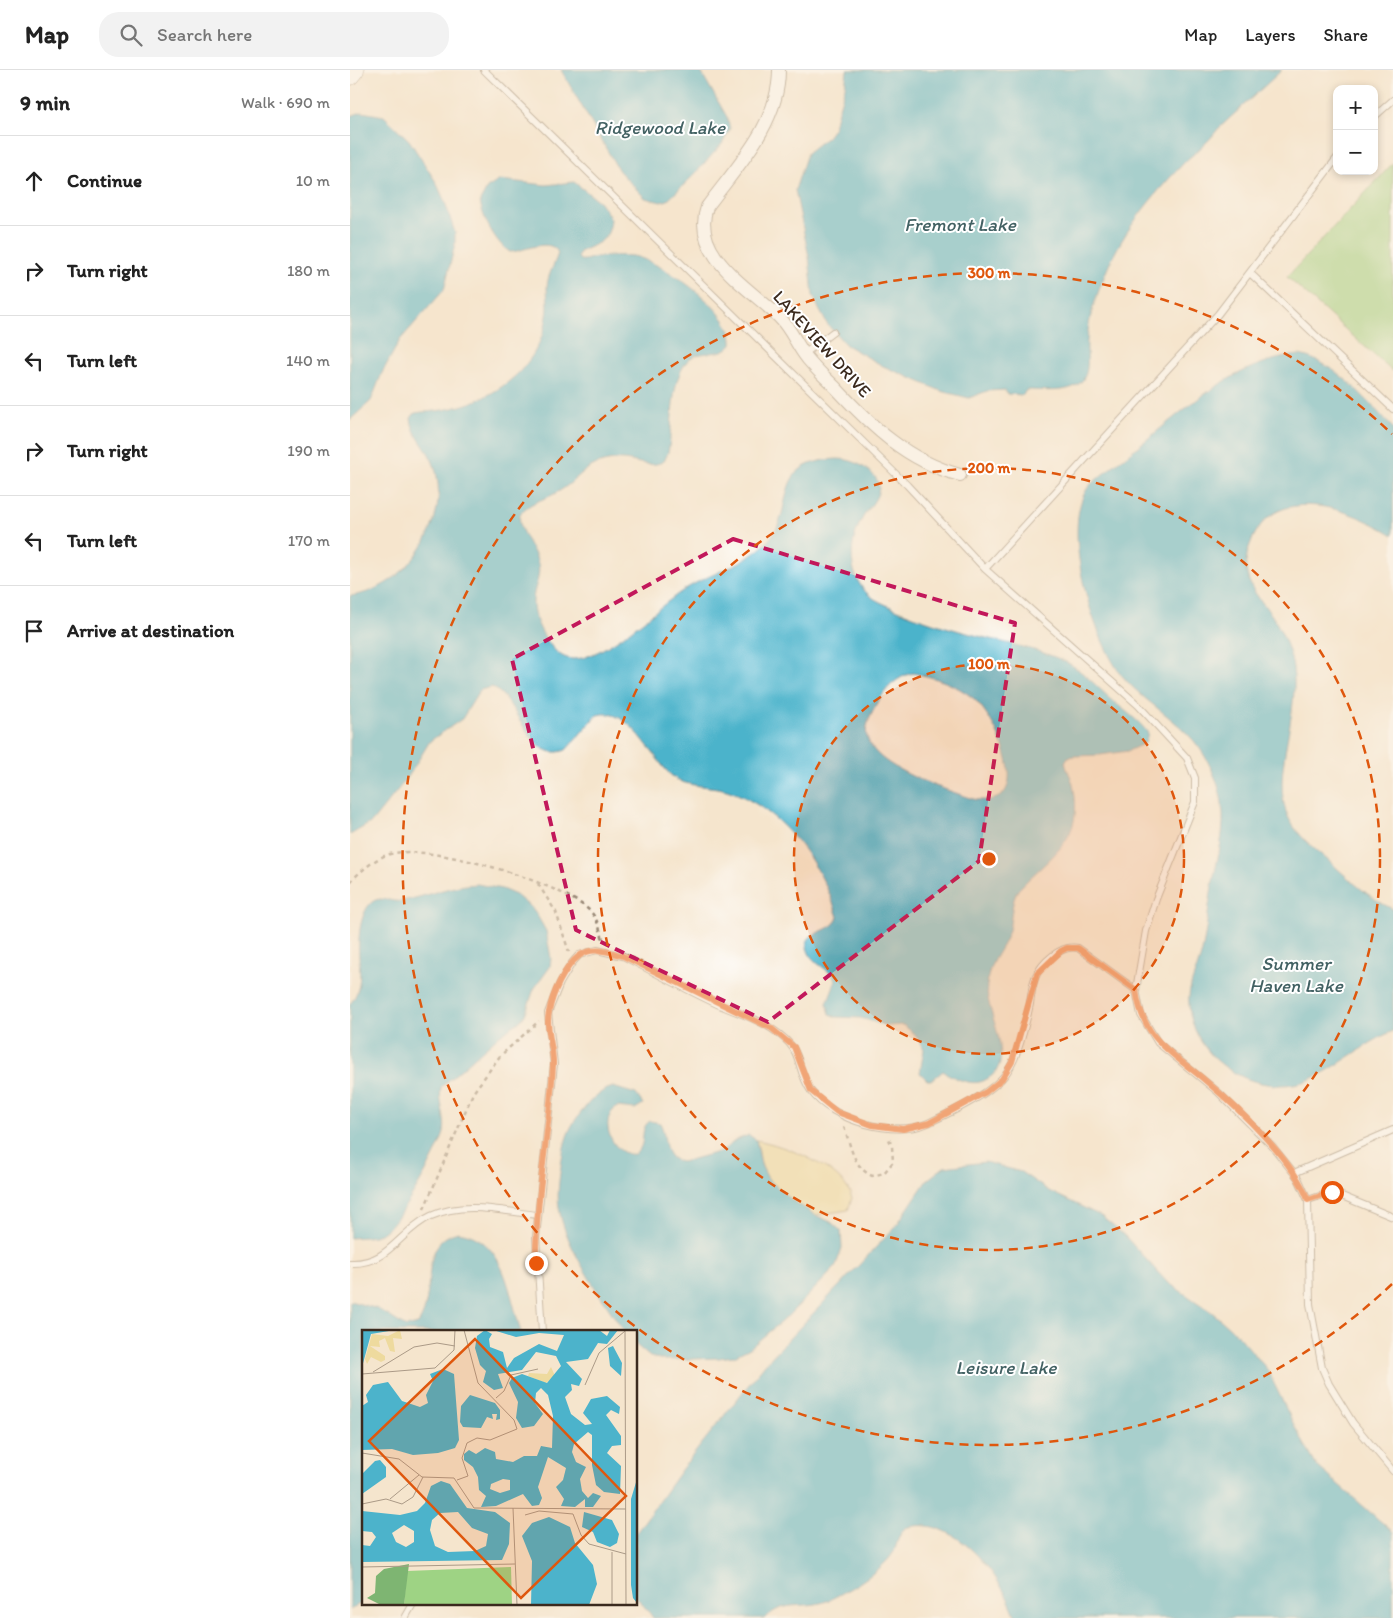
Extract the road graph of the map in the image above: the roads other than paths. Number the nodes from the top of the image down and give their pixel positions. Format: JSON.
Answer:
{"nodes":[{"id":1,"x":355,"y":70,"type":"edge"},
{"id":2,"x":484,"y":70,"type":"edge"},
{"id":3,"x":779,"y":70,"type":"edge"},
{"id":4,"x":350,"y":76,"type":"edge"},
{"id":5,"x":1393,"y":100,"type":"edge"},
{"id":6,"x":1378,"y":114,"type":"edge"},
{"id":7,"x":1333,"y":163,"type":"edge"},
{"id":8,"x":1250,"y":273,"type":"junction"},
{"id":9,"x":833,"y":332,"type":"dead end"},
{"id":10,"x":804,"y":354,"type":"junction"},
{"id":11,"x":1393,"y":408,"type":"edge"},
{"id":12,"x":960,"y":475,"type":"dead end"},
{"id":13,"x":985,"y":569,"type":"junction"},
{"id":14,"x":1136,"y":990,"type":"junction"},
{"id":15,"x":1393,"y":1130,"type":"edge"},
{"id":16,"x":1294,"y":1173,"type":"junction"},
{"id":17,"x":1308,"y":1200,"type":"junction"},
{"id":18,"x":537,"y":1215,"type":"junction"},
{"id":19,"x":1393,"y":1218,"type":"edge"},
{"id":20,"x":350,"y":1263,"type":"edge"},
{"id":21,"x":542,"y":1330,"type":"edge"},
{"id":22,"x":1393,"y":1471,"type":"edge"},
{"id":23,"x":412,"y":1606,"type":"edge"},
{"id":24,"x":404,"y":1618,"type":"edge"}],
"edges":[{"from":1,"to":4,"type":"street"},
{"from":2,"to":13,"type":"lane"},
{"from":3,"to":10,"type":"street","name":"LAKEVIEW DRIVE"},
{"from":5,"to":6,"type":"lane"},
{"from":7,"to":8,"type":"lane"},
{"from":8,"to":11,"type":"lane"},
{"from":8,"to":13,"type":"lane"},
{"from":9,"to":10,"type":"lane"},
{"from":10,"to":12,"type":"street","name":"LAKEVIEW DRIVE"},
{"from":13,"to":14,"type":"lane"},
{"from":14,"to":16,"type":"lane"},
{"from":14,"to":18,"type":"lane"},
{"from":15,"to":16,"type":"lane"},
{"from":16,"to":17,"type":"lane"},
{"from":17,"to":19,"type":"lane"},
{"from":17,"to":22,"type":"lane"},
{"from":18,"to":20,"type":"lane"},
{"from":18,"to":21,"type":"lane"},
{"from":23,"to":24,"type":"lane"}]}
